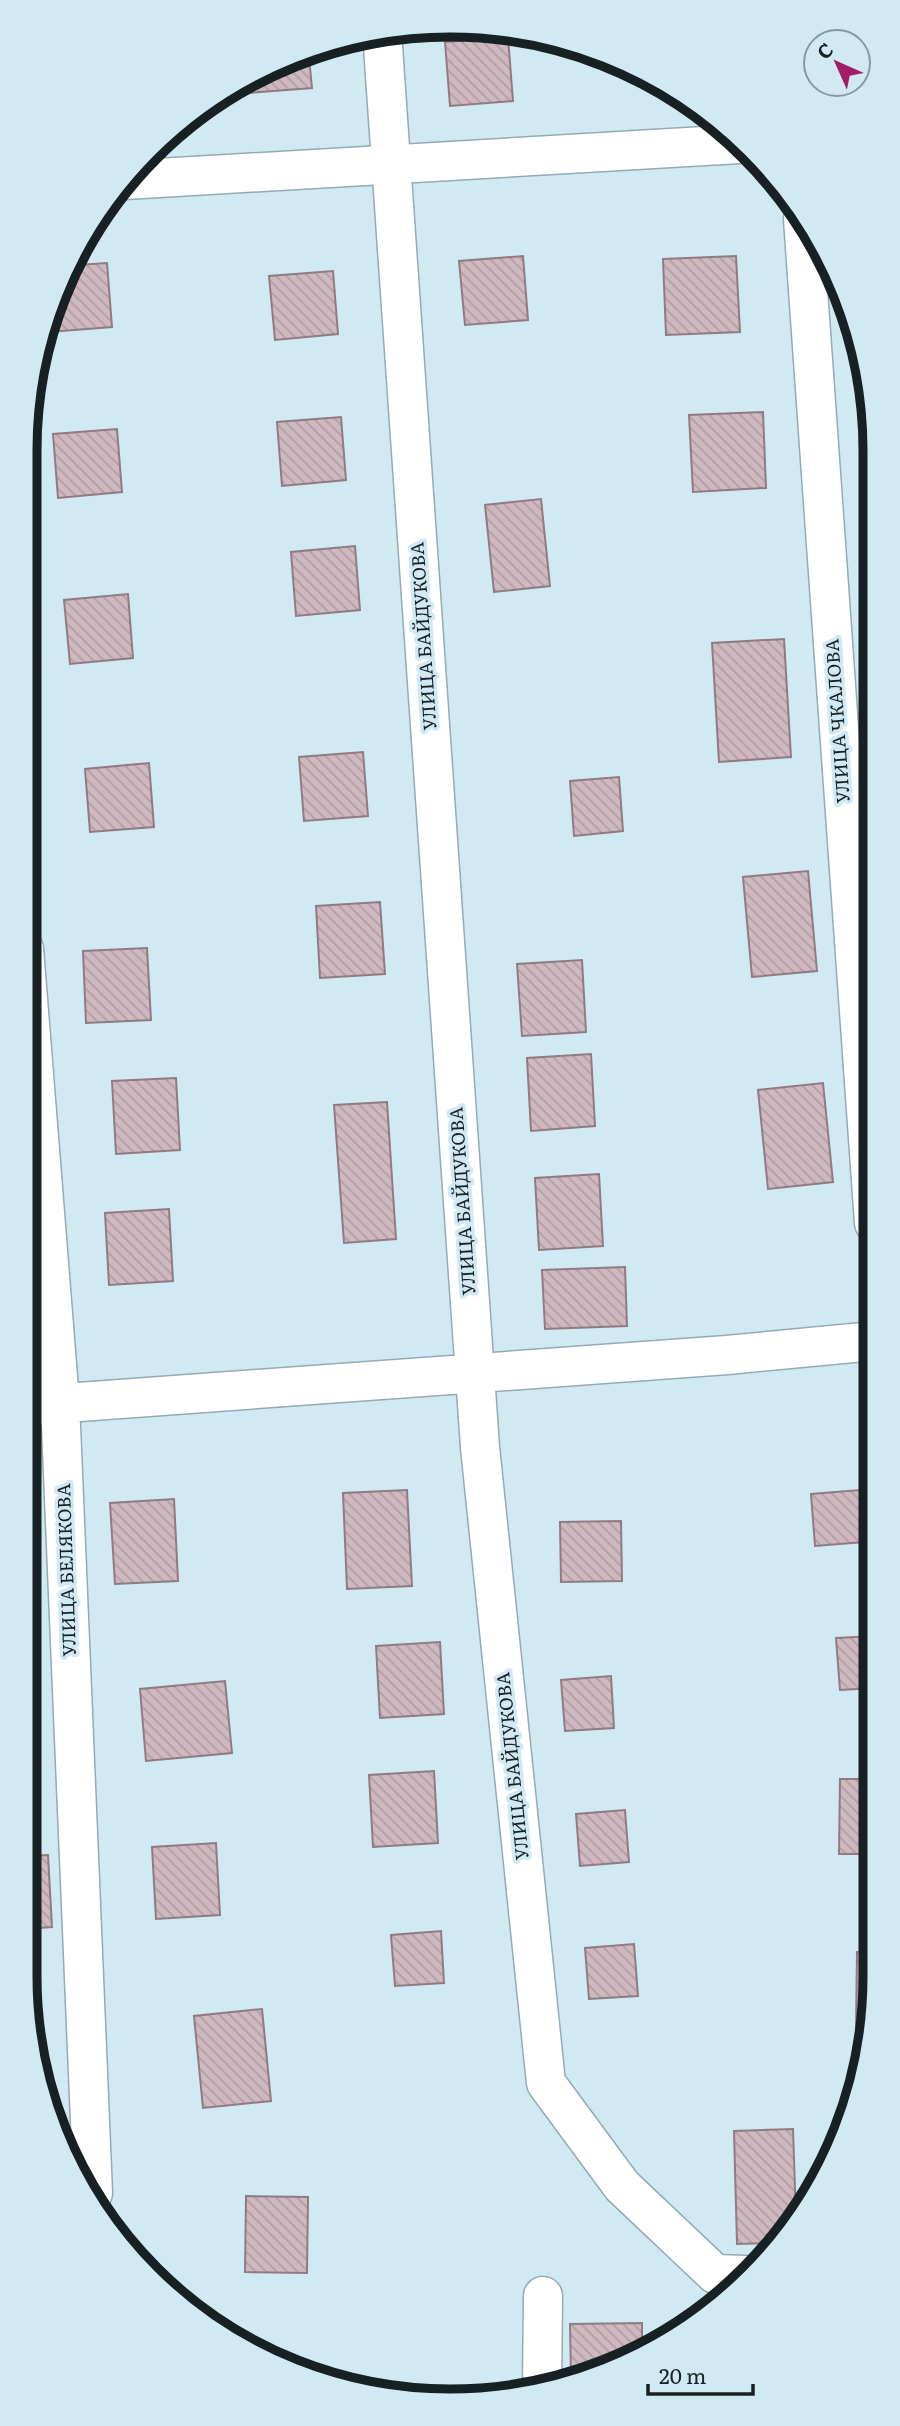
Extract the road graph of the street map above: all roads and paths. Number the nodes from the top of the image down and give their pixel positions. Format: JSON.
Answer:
{"nodes":[{"id":1,"x":383,"y":42,"type":"edge"},
{"id":2,"x":728,"y":145,"type":"edge"},
{"id":3,"x":393,"y":165,"type":"junction"},
{"id":4,"x":138,"y":179,"type":"edge"},
{"id":5,"x":804,"y":237,"type":"edge"},
{"id":6,"x":863,"y":1067,"type":"edge"},
{"id":7,"x":37,"y":1278,"type":"edge"},
{"id":8,"x":863,"y":1341,"type":"edge"},
{"id":9,"x":475,"y":1373,"type":"junction"},
{"id":10,"x":42,"y":1404,"type":"edge"},
{"id":11,"x":92,"y":2184,"type":"edge"},
{"id":12,"x":735,"y":2275,"type":"edge"},
{"id":13,"x":543,"y":2295,"type":"dead end"},
{"id":14,"x":542,"y":2378,"type":"edge"}],
"edges":[{"from":1,"to":3,"type":"street","name":"УЛИЦА БАЙДУКОВА"},
{"from":2,"to":3,"type":"street"},
{"from":3,"to":4,"type":"street"},
{"from":3,"to":9,"type":"street","name":"УЛИЦА БАЙДУКОВА"},
{"from":5,"to":6,"type":"street","name":"УЛИЦА ЧКАЛОВА"},
{"from":7,"to":10,"type":"street","name":"УЛИЦА БЕЛЯКОВА"},
{"from":8,"to":9,"type":"street"},
{"from":9,"to":10,"type":"street"},
{"from":9,"to":12,"type":"street","name":"УЛИЦА БАЙДУКОВА"},
{"from":10,"to":11,"type":"street","name":"УЛИЦА БЕЛЯКОВА"},
{"from":13,"to":14,"type":"street"}]}
